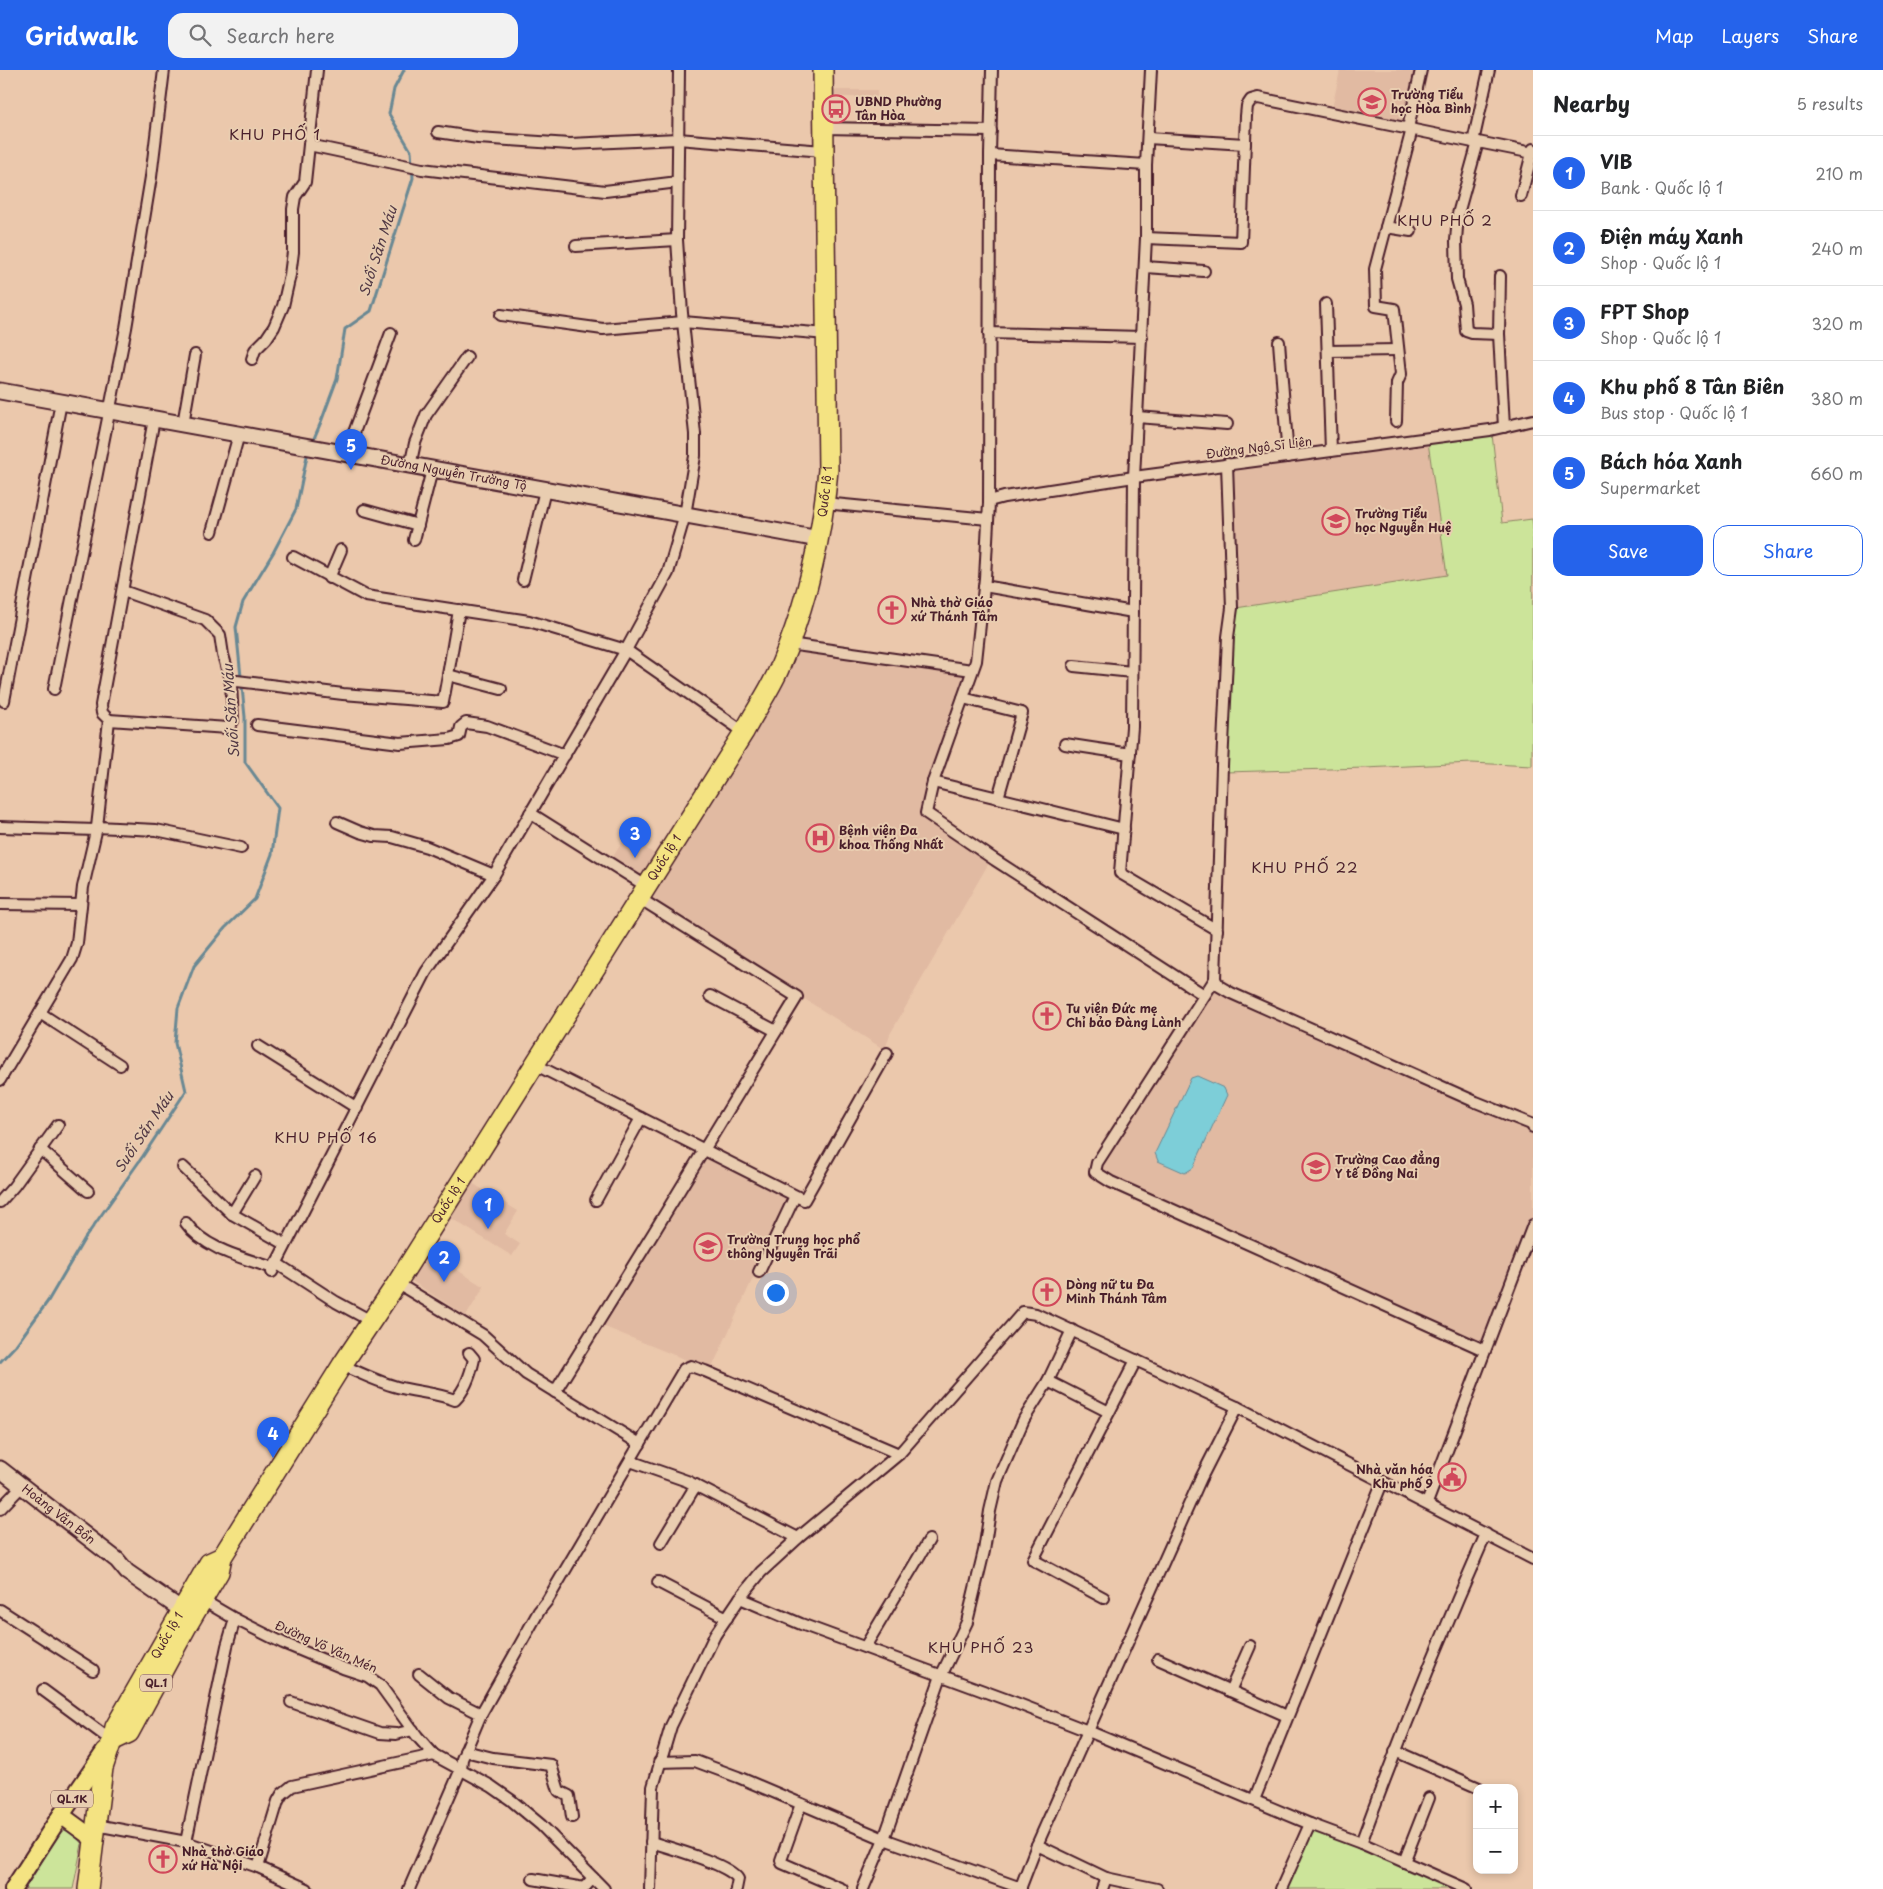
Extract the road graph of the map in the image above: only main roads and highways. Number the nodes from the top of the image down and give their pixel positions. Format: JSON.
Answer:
{"nodes":[{"id":1,"x":823,"y":70,"type":"edge"},
{"id":2,"x":0,"y":391,"type":"edge"},
{"id":3,"x":819,"y":540,"type":"junction"},
{"id":4,"x":0,"y":1470,"type":"edge"},
{"id":5,"x":192,"y":1605,"type":"junction"},
{"id":6,"x":112,"y":1741,"type":"junction"},
{"id":7,"x":61,"y":1815,"type":"junction"},
{"id":8,"x":96,"y":1833,"type":"junction"},
{"id":9,"x":13,"y":1889,"type":"edge"},
{"id":10,"x":88,"y":1889,"type":"edge"}],
"edges":[{"from":1,"to":3,"type":"highway","name":"Quốc lộ 1","number":"QL.1"},
{"from":2,"to":3,"type":"main road","name":"Đường Nguyễn Trường Tộ"},
{"from":3,"to":5,"type":"highway","name":"Quốc lộ 1","number":"QL.1"},
{"from":4,"to":5,"type":"main road","name":"Hoàng Văn Bổn"},
{"from":5,"to":6,"type":"highway","name":"Quốc lộ 1","number":"QL.1"},
{"from":6,"to":7,"type":"main road","number":"QL.1K"},
{"from":6,"to":8,"type":"highway"},
{"from":7,"to":8,"type":"main road"},
{"from":7,"to":9,"type":"main road","number":"QL.1K"},
{"from":8,"to":10,"type":"highway"}]}
